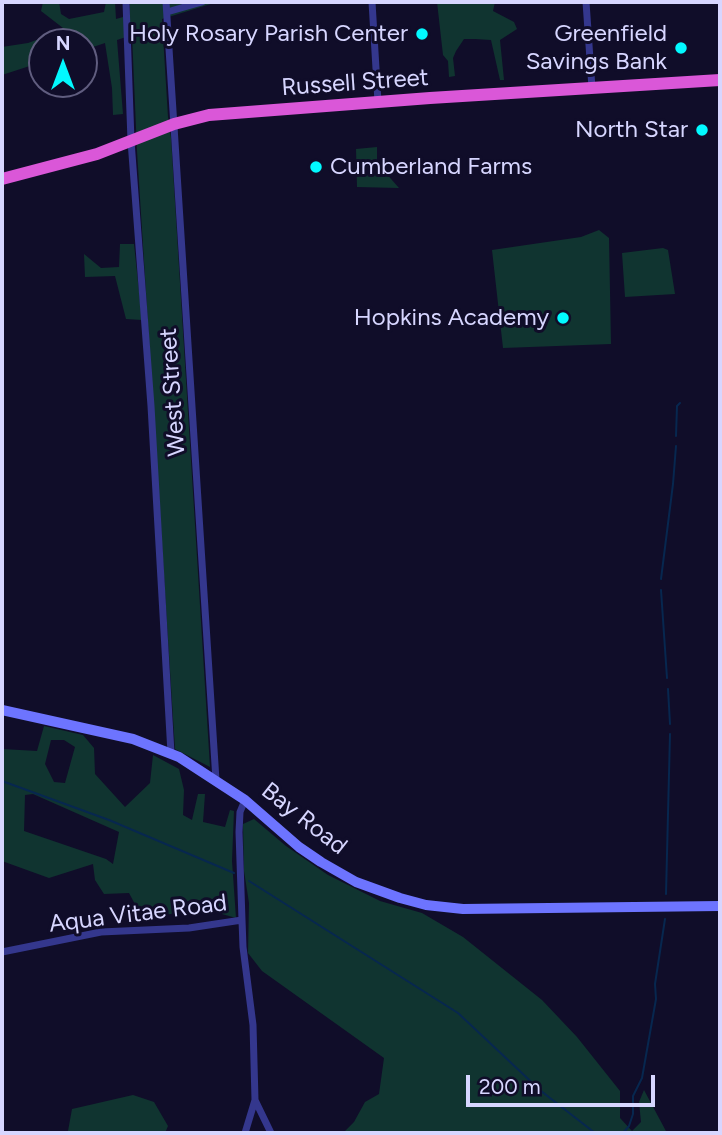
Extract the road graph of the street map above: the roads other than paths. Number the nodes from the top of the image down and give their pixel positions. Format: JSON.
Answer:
{"nodes":[{"id":1,"x":126,"y":2,"type":"edge"},
{"id":2,"x":166,"y":2,"type":"edge"},
{"id":3,"x":202,"y":2,"type":"edge"},
{"id":4,"x":372,"y":2,"type":"edge"},
{"id":5,"x":586,"y":2,"type":"edge"},
{"id":6,"x":167,"y":12,"type":"junction"},
{"id":7,"x":720,"y":80,"type":"edge"},
{"id":8,"x":592,"y":89,"type":"junction"},
{"id":9,"x":378,"y":102,"type":"junction"},
{"id":10,"x":174,"y":124,"type":"junction"},
{"id":11,"x":131,"y":141,"type":"junction"},
{"id":12,"x":2,"y":179,"type":"edge"},
{"id":13,"x":2,"y":710,"type":"edge"},
{"id":14,"x":171,"y":753,"type":"junction"},
{"id":15,"x":216,"y":780,"type":"junction"},
{"id":16,"x":245,"y":800,"type":"junction"},
{"id":17,"x":720,"y":906,"type":"edge"},
{"id":18,"x":243,"y":920,"type":"junction"},
{"id":19,"x":2,"y":952,"type":"edge"},
{"id":20,"x":255,"y":1100,"type":"junction"},
{"id":21,"x":245,"y":1133,"type":"edge"},
{"id":22,"x":271,"y":1133,"type":"edge"}],
"edges":[{"from":1,"to":11,"type":"street","name":"West Street"},
{"from":2,"to":6,"type":"street","name":"West Street"},
{"from":3,"to":6,"type":"street"},
{"from":4,"to":9,"type":"street"},
{"from":5,"to":8,"type":"street"},
{"from":6,"to":10,"type":"street","name":"West Street"},
{"from":7,"to":8,"type":"highway","name":"Russell Street"},
{"from":8,"to":9,"type":"highway","name":"Russell Street"},
{"from":9,"to":10,"type":"highway","name":"Russell Street"},
{"from":10,"to":11,"type":"highway","name":"Russell Street"},
{"from":10,"to":15,"type":"street","name":"West Street"},
{"from":11,"to":12,"type":"highway","name":"Russell Street"},
{"from":11,"to":14,"type":"street","name":"West Street"},
{"from":13,"to":14,"type":"main road","name":"Bay Road"},
{"from":14,"to":15,"type":"main road","name":"Bay Road"},
{"from":15,"to":16,"type":"main road","name":"Bay Road"},
{"from":16,"to":17,"type":"main road","name":"Bay Road"},
{"from":16,"to":18,"type":"street","name":"Aqua Vitae Road"},
{"from":18,"to":19,"type":"street","name":"Aqua Vitae Road"},
{"from":18,"to":20,"type":"street"},
{"from":20,"to":21,"type":"street"},
{"from":20,"to":22,"type":"street"}]}
